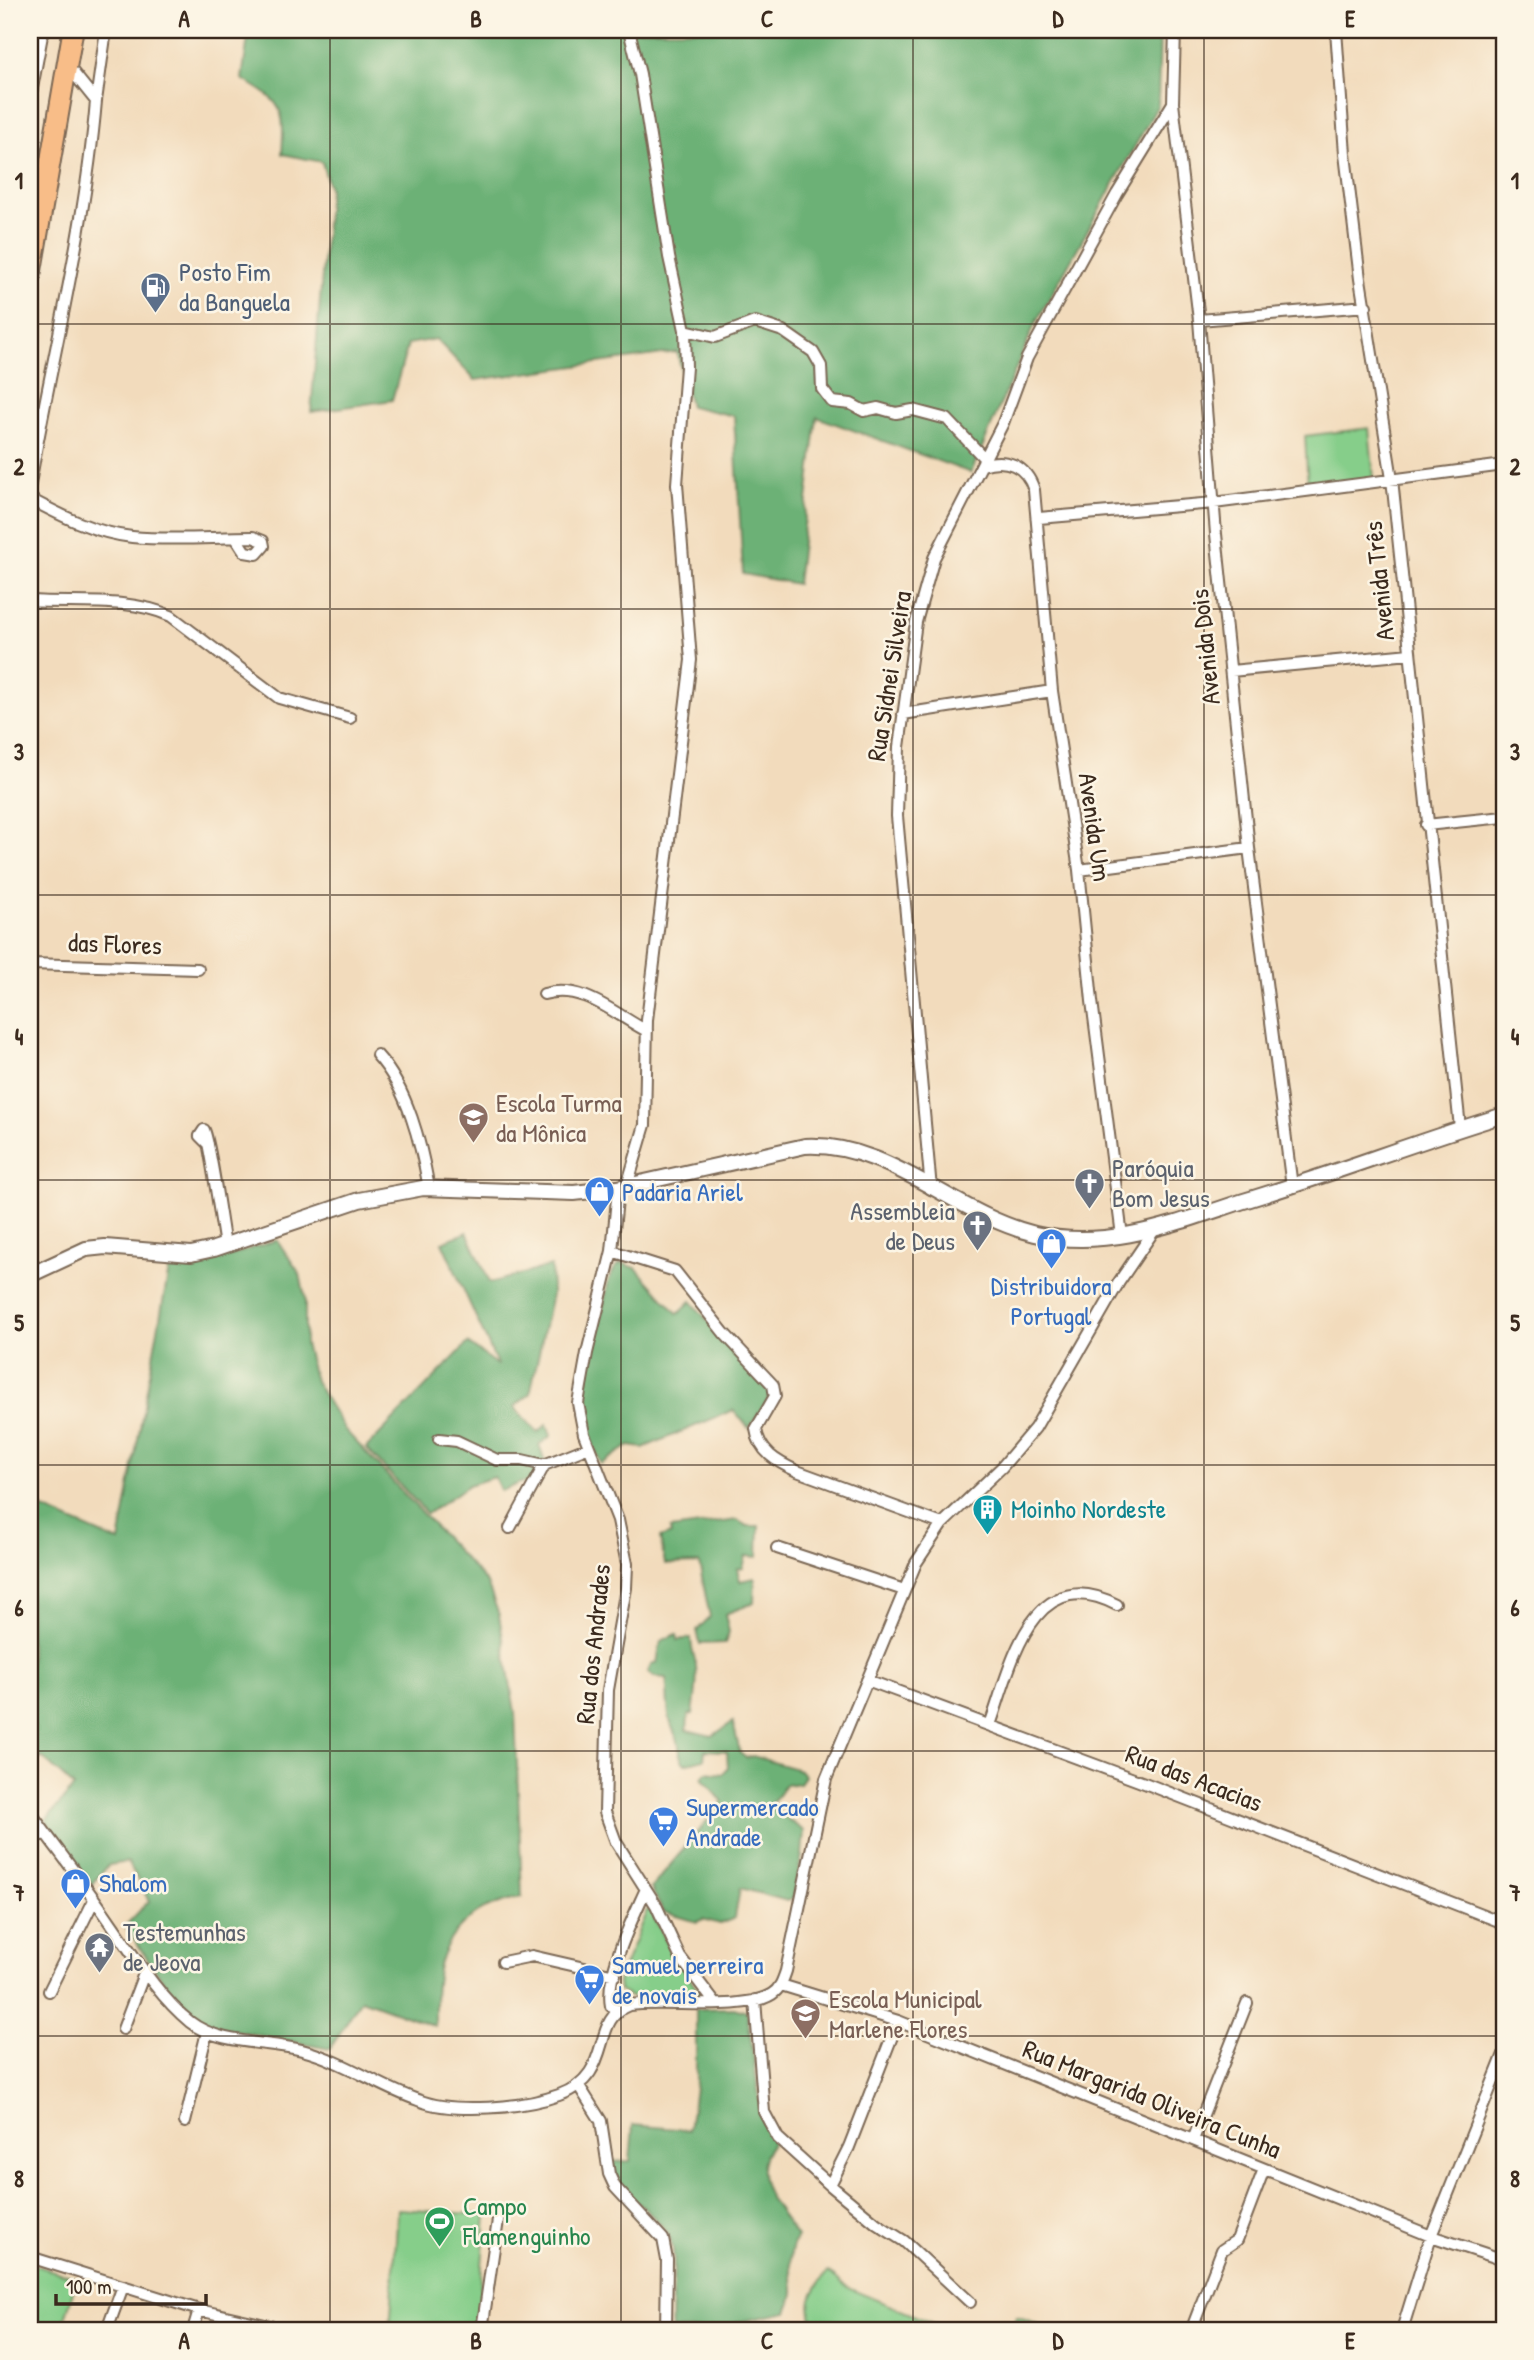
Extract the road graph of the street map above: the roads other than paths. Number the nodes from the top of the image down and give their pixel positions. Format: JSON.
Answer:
{"nodes":[{"id":1,"x":43,"y":30,"type":"edge"},
{"id":2,"x":73,"y":30,"type":"edge"},
{"id":3,"x":106,"y":30,"type":"edge"},
{"id":4,"x":628,"y":30,"type":"edge"},
{"id":5,"x":1175,"y":30,"type":"edge"},
{"id":6,"x":1336,"y":30,"type":"edge"},
{"id":7,"x":67,"y":65,"type":"junction"},
{"id":8,"x":30,"y":99,"type":"edge"},
{"id":9,"x":96,"y":101,"type":"junction"},
{"id":10,"x":1173,"y":103,"type":"junction"},
{"id":11,"x":30,"y":279,"type":"edge"},
{"id":12,"x":1366,"y":306,"type":"junction"},
{"id":13,"x":1199,"y":320,"type":"junction"},
{"id":14,"x":685,"y":330,"type":"junction"},
{"id":15,"x":983,"y":462,"type":"junction"},
{"id":16,"x":1504,"y":465,"type":"edge"},
{"id":17,"x":1392,"y":479,"type":"junction"},
{"id":18,"x":30,"y":484,"type":"edge"},
{"id":19,"x":30,"y":499,"type":"edge"},
{"id":20,"x":1214,"y":503,"type":"junction"},
{"id":21,"x":1039,"y":517,"type":"junction"},
{"id":22,"x":236,"y":538,"type":"dead end"},
{"id":23,"x":30,"y":601,"type":"edge"},
{"id":24,"x":1410,"y":654,"type":"junction"},
{"id":25,"x":1231,"y":671,"type":"junction"},
{"id":26,"x":1052,"y":691,"type":"junction"},
{"id":27,"x":903,"y":714,"type":"junction"},
{"id":28,"x":350,"y":718,"type":"dead end"},
{"id":29,"x":1504,"y":817,"type":"edge"},
{"id":30,"x":1426,"y":825,"type":"junction"},
{"id":31,"x":1249,"y":848,"type":"junction"},
{"id":32,"x":1079,"y":870,"type":"junction"},
{"id":33,"x":30,"y":964,"type":"edge"},
{"id":34,"x":198,"y":969,"type":"dead end"},
{"id":35,"x":544,"y":993,"type":"dead end"},
{"id":36,"x":647,"y":1031,"type":"junction"},
{"id":37,"x":377,"y":1055,"type":"dead end"},
{"id":38,"x":1504,"y":1115,"type":"edge"},
{"id":39,"x":1460,"y":1128,"type":"junction"},
{"id":40,"x":208,"y":1144,"type":"dead end"},
{"id":41,"x":1292,"y":1186,"type":"junction"},
{"id":42,"x":622,"y":1187,"type":"junction"},
{"id":43,"x":429,"y":1188,"type":"junction"},
{"id":44,"x":931,"y":1189,"type":"junction"},
{"id":45,"x":1155,"y":1230,"type":"junction"},
{"id":46,"x":1122,"y":1236,"type":"junction"},
{"id":47,"x":225,"y":1246,"type":"junction"},
{"id":48,"x":612,"y":1251,"type":"junction"},
{"id":49,"x":30,"y":1275,"type":"edge"},
{"id":50,"x":439,"y":1439,"type":"dead end"},
{"id":51,"x":589,"y":1447,"type":"junction"},
{"id":52,"x":545,"y":1464,"type":"junction"},
{"id":53,"x":942,"y":1524,"type":"junction"},
{"id":54,"x":510,"y":1528,"type":"dead end"},
{"id":55,"x":777,"y":1548,"type":"dead end"},
{"id":56,"x":904,"y":1590,"type":"junction"},
{"id":57,"x":1117,"y":1605,"type":"dead end"},
{"id":58,"x":867,"y":1680,"type":"junction"},
{"id":59,"x":990,"y":1725,"type":"junction"},
{"id":60,"x":30,"y":1812,"type":"edge"},
{"id":61,"x":46,"y":1834,"type":"junction"},
{"id":62,"x":30,"y":1837,"type":"edge"},
{"id":63,"x":645,"y":1891,"type":"junction"},
{"id":64,"x":94,"y":1900,"type":"junction"},
{"id":65,"x":1504,"y":1923,"type":"edge"},
{"id":66,"x":503,"y":1962,"type":"dead end"},
{"id":67,"x":145,"y":1971,"type":"junction"},
{"id":68,"x":615,"y":1975,"type":"junction"},
{"id":69,"x":781,"y":1985,"type":"junction"},
{"id":70,"x":49,"y":1991,"type":"dead end"},
{"id":71,"x":755,"y":2000,"type":"junction"},
{"id":72,"x":715,"y":2003,"type":"junction"},
{"id":73,"x":1247,"y":2003,"type":"dead end"},
{"id":74,"x":617,"y":2010,"type":"junction"},
{"id":75,"x":898,"y":2021,"type":"junction"},
{"id":76,"x":123,"y":2029,"type":"dead end"},
{"id":77,"x":207,"y":2032,"type":"junction"},
{"id":78,"x":1504,"y":2054,"type":"edge"},
{"id":79,"x":579,"y":2086,"type":"junction"},
{"id":80,"x":185,"y":2122,"type":"dead end"},
{"id":81,"x":1193,"y":2140,"type":"junction"},
{"id":82,"x":1264,"y":2169,"type":"junction"},
{"id":83,"x":830,"y":2185,"type":"junction"},
{"id":84,"x":498,"y":2220,"type":"dead end"},
{"id":85,"x":1432,"y":2236,"type":"junction"},
{"id":86,"x":30,"y":2257,"type":"edge"},
{"id":87,"x":1504,"y":2260,"type":"edge"},
{"id":88,"x":123,"y":2286,"type":"junction"},
{"id":89,"x":970,"y":2302,"type":"dead end"},
{"id":90,"x":199,"y":2310,"type":"junction"},
{"id":91,"x":1194,"y":2323,"type":"dead end"},
{"id":92,"x":107,"y":2330,"type":"edge"},
{"id":93,"x":193,"y":2330,"type":"edge"},
{"id":94,"x":287,"y":2330,"type":"edge"},
{"id":95,"x":482,"y":2330,"type":"edge"},
{"id":96,"x":666,"y":2330,"type":"edge"},
{"id":97,"x":1402,"y":2330,"type":"edge"}],
"edges":[{"from":1,"to":8,"type":"street"},
{"from":2,"to":7,"type":"highway"},
{"from":3,"to":9,"type":"street"},
{"from":4,"to":14,"type":"street","name":"Rua dos Andrades"},
{"from":5,"to":10,"type":"street","name":"Avenida Dois"},
{"from":6,"to":12,"type":"street","name":"Avenida Três"},
{"from":7,"to":9,"type":"street"},
{"from":7,"to":11,"type":"highway"},
{"from":9,"to":18,"type":"street"},
{"from":10,"to":13,"type":"street","name":"Avenida Dois"},
{"from":10,"to":15,"type":"street","name":"Rua Sidnei Silveira"},
{"from":12,"to":13,"type":"street"},
{"from":12,"to":17,"type":"street","name":"Avenida Três"},
{"from":13,"to":20,"type":"street","name":"Avenida Dois"},
{"from":14,"to":15,"type":"street"},
{"from":14,"to":36,"type":"street","name":"Rua dos Andrades"},
{"from":15,"to":21,"type":"street","name":"Avenida Um"},
{"from":15,"to":27,"type":"street","name":"Rua Sidnei Silveira"},
{"from":16,"to":17,"type":"street"},
{"from":17,"to":20,"type":"street"},
{"from":17,"to":24,"type":"street","name":"Avenida Três"},
{"from":19,"to":22,"type":"street"},
{"from":20,"to":21,"type":"street"},
{"from":20,"to":25,"type":"street","name":"Avenida Dois"},
{"from":21,"to":26,"type":"street","name":"Avenida Um"},
{"from":23,"to":28,"type":"street"},
{"from":24,"to":25,"type":"street"},
{"from":24,"to":30,"type":"street","name":"Avenida Três"},
{"from":25,"to":31,"type":"street","name":"Avenida Dois"},
{"from":26,"to":27,"type":"street"},
{"from":26,"to":32,"type":"street","name":"Avenida Um"},
{"from":27,"to":44,"type":"street","name":"Rua Sidnei Silveira"},
{"from":29,"to":30,"type":"street"},
{"from":30,"to":39,"type":"street","name":"Avenida Três"},
{"from":31,"to":32,"type":"street"},
{"from":31,"to":41,"type":"street","name":"Avenida Dois"},
{"from":32,"to":46,"type":"street","name":"Avenida Um"},
{"from":33,"to":34,"type":"street","name":"das Flores"},
{"from":35,"to":36,"type":"street"},
{"from":36,"to":42,"type":"street","name":"Rua dos Andrades"},
{"from":37,"to":43,"type":"street"},
{"from":38,"to":39,"type":"street"},
{"from":39,"to":41,"type":"street"},
{"from":40,"to":47,"type":"street"},
{"from":41,"to":45,"type":"street"},
{"from":42,"to":43,"type":"street"},
{"from":42,"to":44,"type":"street"},
{"from":42,"to":48,"type":"street","name":"Rua dos Andrades"},
{"from":43,"to":47,"type":"street"},
{"from":44,"to":46,"type":"street"},
{"from":45,"to":46,"type":"street"},
{"from":45,"to":53,"type":"street"},
{"from":47,"to":49,"type":"street"},
{"from":48,"to":51,"type":"street","name":"Rua dos Andrades"},
{"from":48,"to":53,"type":"street"},
{"from":50,"to":52,"type":"street"},
{"from":51,"to":52,"type":"street"},
{"from":51,"to":63,"type":"street","name":"Rua dos Andrades"},
{"from":52,"to":54,"type":"street"},
{"from":53,"to":56,"type":"street"},
{"from":55,"to":56,"type":"street"},
{"from":56,"to":58,"type":"street"},
{"from":57,"to":59,"type":"street"},
{"from":58,"to":59,"type":"street","name":"Rua das Acacias"},
{"from":58,"to":69,"type":"street"},
{"from":59,"to":65,"type":"street","name":"Rua das Acacias"},
{"from":60,"to":61,"type":"street"},
{"from":61,"to":62,"type":"street"},
{"from":61,"to":64,"type":"street"},
{"from":63,"to":68,"type":"street"},
{"from":63,"to":72,"type":"street","name":"Rua dos Andrades"},
{"from":64,"to":67,"type":"street"},
{"from":64,"to":70,"type":"street"},
{"from":66,"to":68,"type":"street"},
{"from":67,"to":76,"type":"street"},
{"from":67,"to":77,"type":"street"},
{"from":68,"to":74,"type":"street"},
{"from":69,"to":71,"type":"street"},
{"from":69,"to":75,"type":"street","name":"Rua Margarida Oliveira Cunha"},
{"from":71,"to":72,"type":"street"},
{"from":71,"to":83,"type":"street"},
{"from":72,"to":74,"type":"street"},
{"from":73,"to":81,"type":"street"},
{"from":74,"to":79,"type":"street"},
{"from":75,"to":81,"type":"street","name":"Rua Margarida Oliveira Cunha"},
{"from":75,"to":83,"type":"street"},
{"from":77,"to":79,"type":"street"},
{"from":77,"to":80,"type":"street"},
{"from":78,"to":85,"type":"street"},
{"from":79,"to":96,"type":"street"},
{"from":81,"to":82,"type":"street","name":"Rua Margarida Oliveira Cunha"},
{"from":82,"to":85,"type":"street","name":"Rua Margarida Oliveira Cunha"},
{"from":82,"to":91,"type":"street"},
{"from":83,"to":89,"type":"street"},
{"from":84,"to":95,"type":"street"},
{"from":85,"to":87,"type":"street","name":"Rua Margarida Oliveira Cunha"},
{"from":85,"to":97,"type":"street"},
{"from":86,"to":88,"type":"street"},
{"from":88,"to":90,"type":"street"},
{"from":88,"to":92,"type":"street"},
{"from":90,"to":93,"type":"street"},
{"from":90,"to":94,"type":"street"}]}
